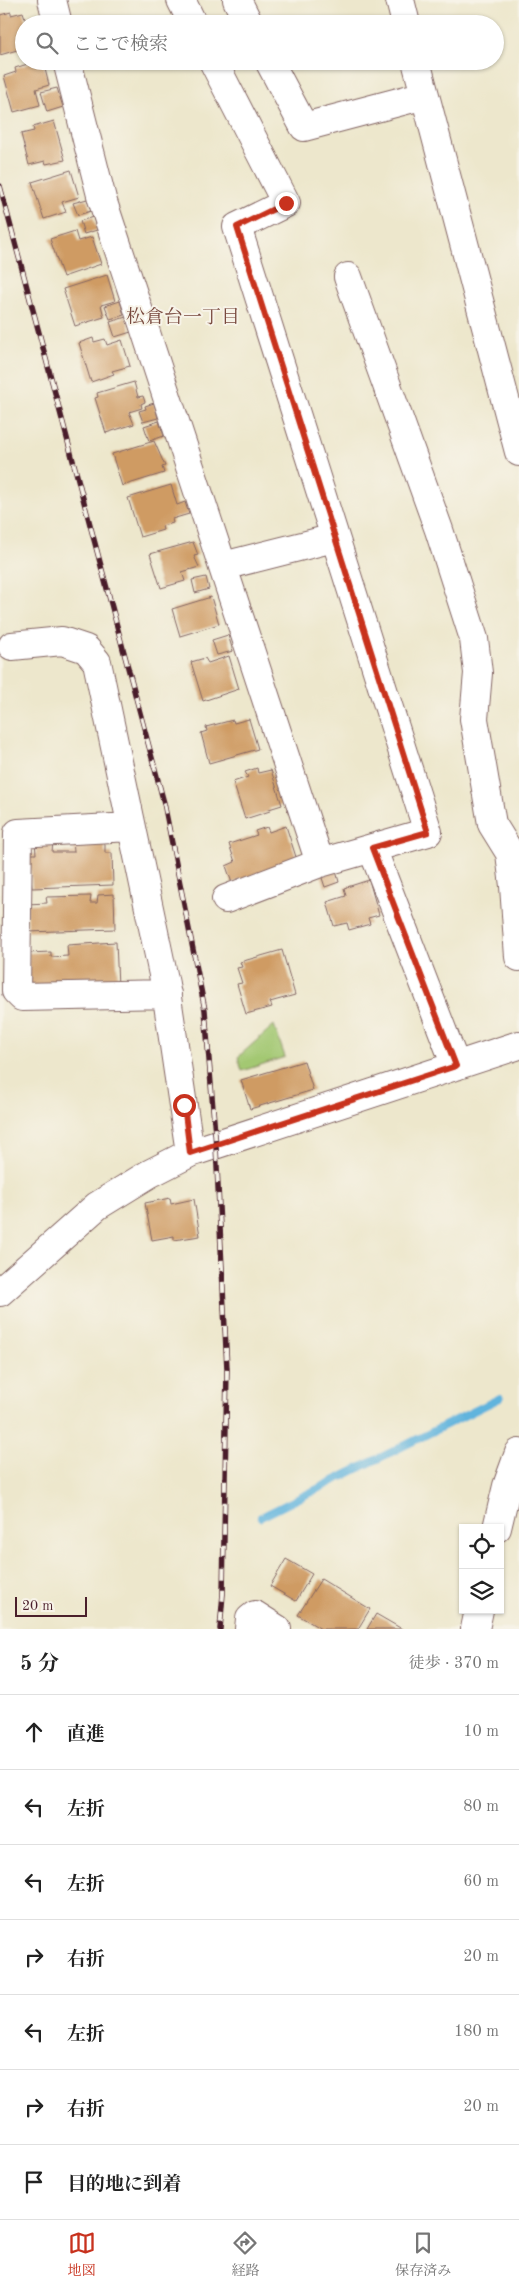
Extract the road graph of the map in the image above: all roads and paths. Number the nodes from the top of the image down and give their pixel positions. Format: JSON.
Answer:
{"nodes":[{"id":1,"x":52,"y":0,"type":"edge"},
{"id":2,"x":181,"y":0,"type":"edge"},
{"id":3,"x":237,"y":0,"type":"edge"},
{"id":4,"x":400,"y":0,"type":"edge"},
{"id":5,"x":56,"y":15,"type":"edge"},
{"id":6,"x":188,"y":15,"type":"edge"},
{"id":7,"x":244,"y":15,"type":"edge"},
{"id":8,"x":404,"y":15,"type":"edge"},
{"id":9,"x":69,"y":70,"type":"edge"},
{"id":10,"x":218,"y":70,"type":"edge"},
{"id":11,"x":274,"y":70,"type":"edge"},
{"id":12,"x":418,"y":70,"type":"edge"},
{"id":13,"x":425,"y":95,"type":"junction"},
{"id":14,"x":348,"y":277,"type":"dead end"},
{"id":15,"x":519,"y":452,"type":"edge"},
{"id":16,"x":334,"y":538,"type":"junction"},
{"id":17,"x":222,"y":566,"type":"junction"},
{"id":18,"x":12,"y":646,"type":"dead end"},
{"id":19,"x":132,"y":827,"type":"junction"},
{"id":20,"x":372,"y":848,"type":"junction"},
{"id":21,"x":320,"y":862,"type":"junction"},
{"id":22,"x":226,"y":899,"type":"dead end"},
{"id":23,"x":519,"y":957,"type":"edge"},
{"id":24,"x":167,"y":994,"type":"junction"},
{"id":25,"x":519,"y":1045,"type":"edge"},
{"id":26,"x":456,"y":1066,"type":"junction"},
{"id":27,"x":190,"y":1153,"type":"junction"},
{"id":28,"x":0,"y":1292,"type":"edge"},
{"id":29,"x":519,"y":1453,"type":"edge"},
{"id":30,"x":498,"y":1524,"type":"edge"},
{"id":31,"x":478,"y":1614,"type":"edge"},
{"id":32,"x":252,"y":1622,"type":"edge"},
{"id":33,"x":277,"y":1629,"type":"edge"},
{"id":34,"x":475,"y":1629,"type":"edge"}],
"edges":[{"from":1,"to":5,"type":"street"},
{"from":2,"to":6,"type":"street"},
{"from":3,"to":7,"type":"street"},
{"from":4,"to":8,"type":"street"},
{"from":9,"to":17,"type":"street"},
{"from":10,"to":16,"type":"street"},
{"from":11,"to":13,"type":"street"},
{"from":12,"to":13,"type":"street"},
{"from":13,"to":15,"type":"street"},
{"from":14,"to":23,"type":"street"},
{"from":16,"to":17,"type":"street"},
{"from":16,"to":20,"type":"street"},
{"from":17,"to":21,"type":"street"},
{"from":18,"to":19,"type":"street"},
{"from":19,"to":24,"type":"street"},
{"from":19,"to":24,"type":"street"},
{"from":20,"to":21,"type":"street"},
{"from":20,"to":26,"type":"street"},
{"from":21,"to":22,"type":"street"},
{"from":24,"to":27,"type":"street"},
{"from":25,"to":26,"type":"street"},
{"from":26,"to":27,"type":"street"},
{"from":27,"to":28,"type":"street"},
{"from":29,"to":30,"type":"street"},
{"from":31,"to":34,"type":"street"},
{"from":32,"to":33,"type":"street"}]}
